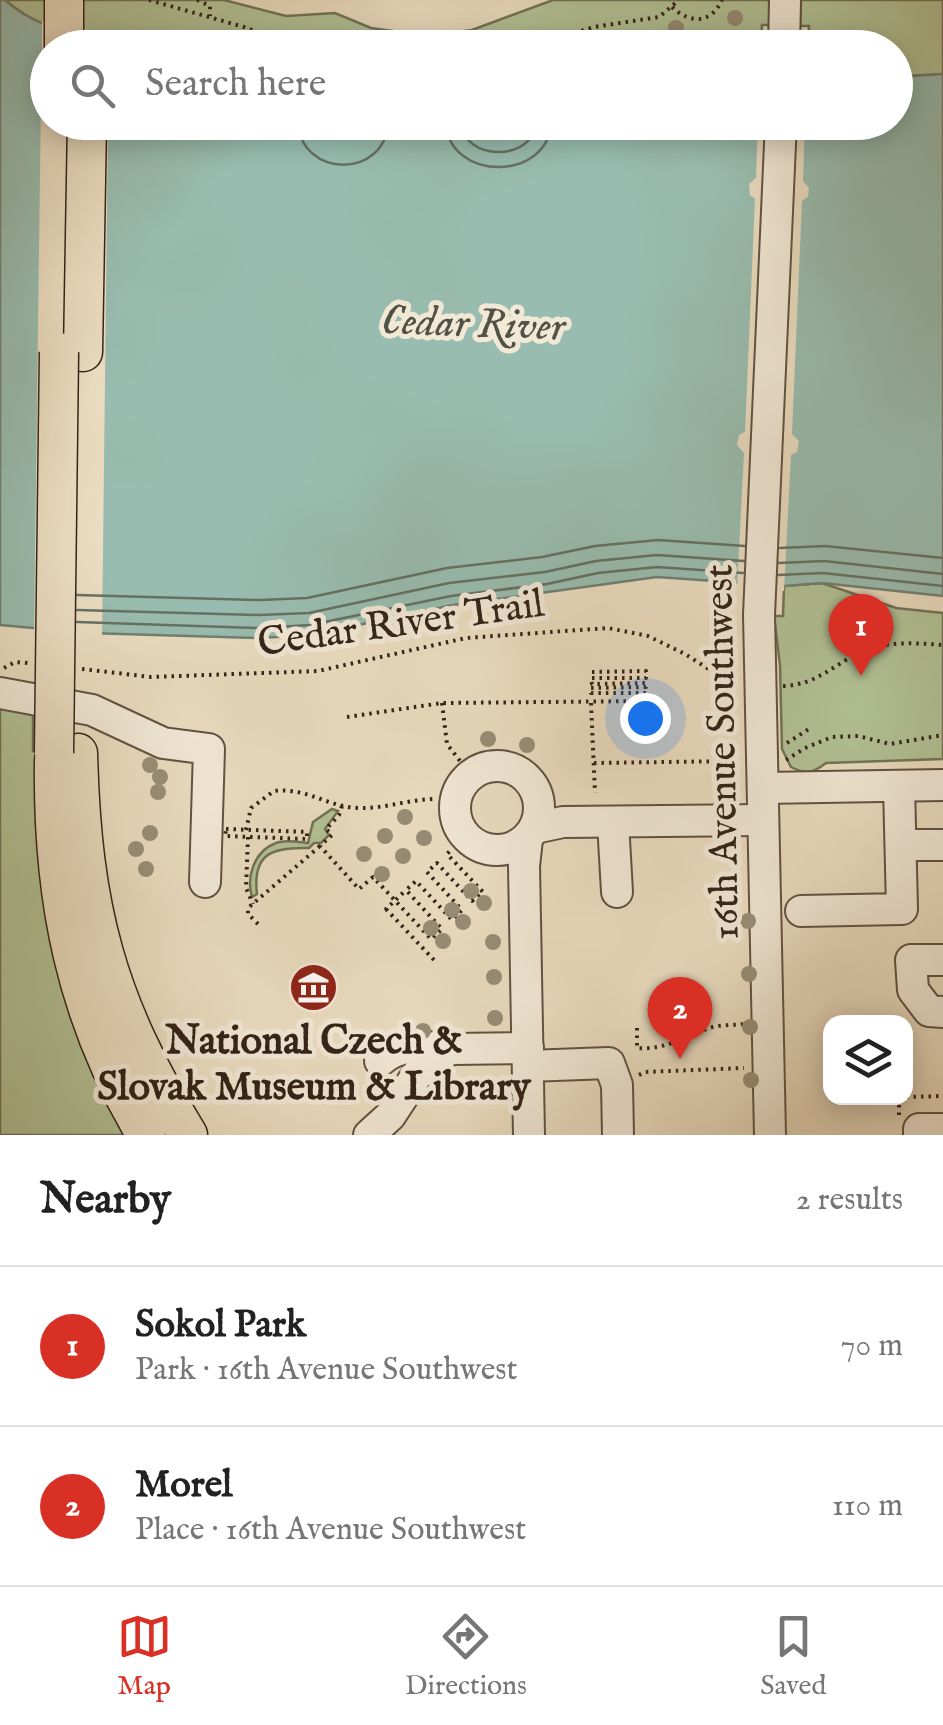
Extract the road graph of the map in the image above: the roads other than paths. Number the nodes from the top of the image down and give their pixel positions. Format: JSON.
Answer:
{"nodes":[{"id":1,"x":64,"y":0,"type":"edge"},
{"id":2,"x":88,"y":0,"type":"edge"},
{"id":3,"x":64,"y":30,"type":"edge"},
{"id":4,"x":88,"y":30,"type":"edge"},
{"id":5,"x":63,"y":140,"type":"edge"},
{"id":6,"x":85,"y":140,"type":"edge"},
{"id":7,"x":780,"y":140,"type":"edge"},
{"id":8,"x":71,"y":352,"type":"junction"},
{"id":9,"x":0,"y":693,"type":"edge"},
{"id":10,"x":66,"y":753,"type":"junction"},
{"id":11,"x":943,"y":785,"type":"edge"},
{"id":12,"x":900,"y":786,"type":"junction"},
{"id":13,"x":763,"y":788,"type":"junction"},
{"id":14,"x":763,"y":820,"type":"junction"},
{"id":15,"x":613,"y":822,"type":"junction"},
{"id":16,"x":901,"y":845,"type":"junction"},
{"id":17,"x":943,"y":845,"type":"edge"},
{"id":18,"x":205,"y":882,"type":"dead end"},
{"id":19,"x":616,"y":892,"type":"dead end"},
{"id":20,"x":801,"y":911,"type":"dead end"},
{"id":21,"x":943,"y":960,"type":"edge"},
{"id":22,"x":943,"y":1012,"type":"edge"},
{"id":23,"x":453,"y":1049,"type":"junction"},
{"id":24,"x":528,"y":1057,"type":"junction"},
{"id":25,"x":380,"y":1060,"type":"dead end"},
{"id":26,"x":943,"y":1129,"type":"edge"},
{"id":27,"x":146,"y":1135,"type":"edge"},
{"id":28,"x":188,"y":1135,"type":"edge"},
{"id":29,"x":369,"y":1135,"type":"edge"},
{"id":30,"x":529,"y":1135,"type":"edge"},
{"id":31,"x":618,"y":1135,"type":"edge"},
{"id":32,"x":770,"y":1135,"type":"edge"},
{"id":33,"x":919,"y":1135,"type":"edge"}],
"edges":[{"from":1,"to":3,"type":"main road"},
{"from":2,"to":4,"type":"main road"},
{"from":5,"to":8,"type":"main road"},
{"from":6,"to":8,"type":"main road"},
{"from":7,"to":13,"type":"street","name":"16th Avenue Southwest"},
{"from":8,"to":10,"type":"main road","bridge":true},
{"from":9,"to":18,"type":"street"},
{"from":10,"to":27,"type":"main road"},
{"from":10,"to":28,"type":"main road"},
{"from":11,"to":12,"type":"street"},
{"from":12,"to":13,"type":"street"},
{"from":12,"to":16,"type":"street"},
{"from":13,"to":14,"type":"street","name":"16th Avenue Southwest"},
{"from":14,"to":15,"type":"street"},
{"from":14,"to":32,"type":"street","name":"16th Avenue Southwest"},
{"from":15,"to":19,"type":"street"},
{"from":15,"to":24,"type":"street"},
{"from":16,"to":17,"type":"street"},
{"from":16,"to":20,"type":"street"},
{"from":21,"to":22,"type":"street"},
{"from":23,"to":24,"type":"street"},
{"from":23,"to":25,"type":"street"},
{"from":23,"to":29,"type":"street"},
{"from":24,"to":30,"type":"street"},
{"from":24,"to":31,"type":"street"},
{"from":26,"to":33,"type":"street"}]}
